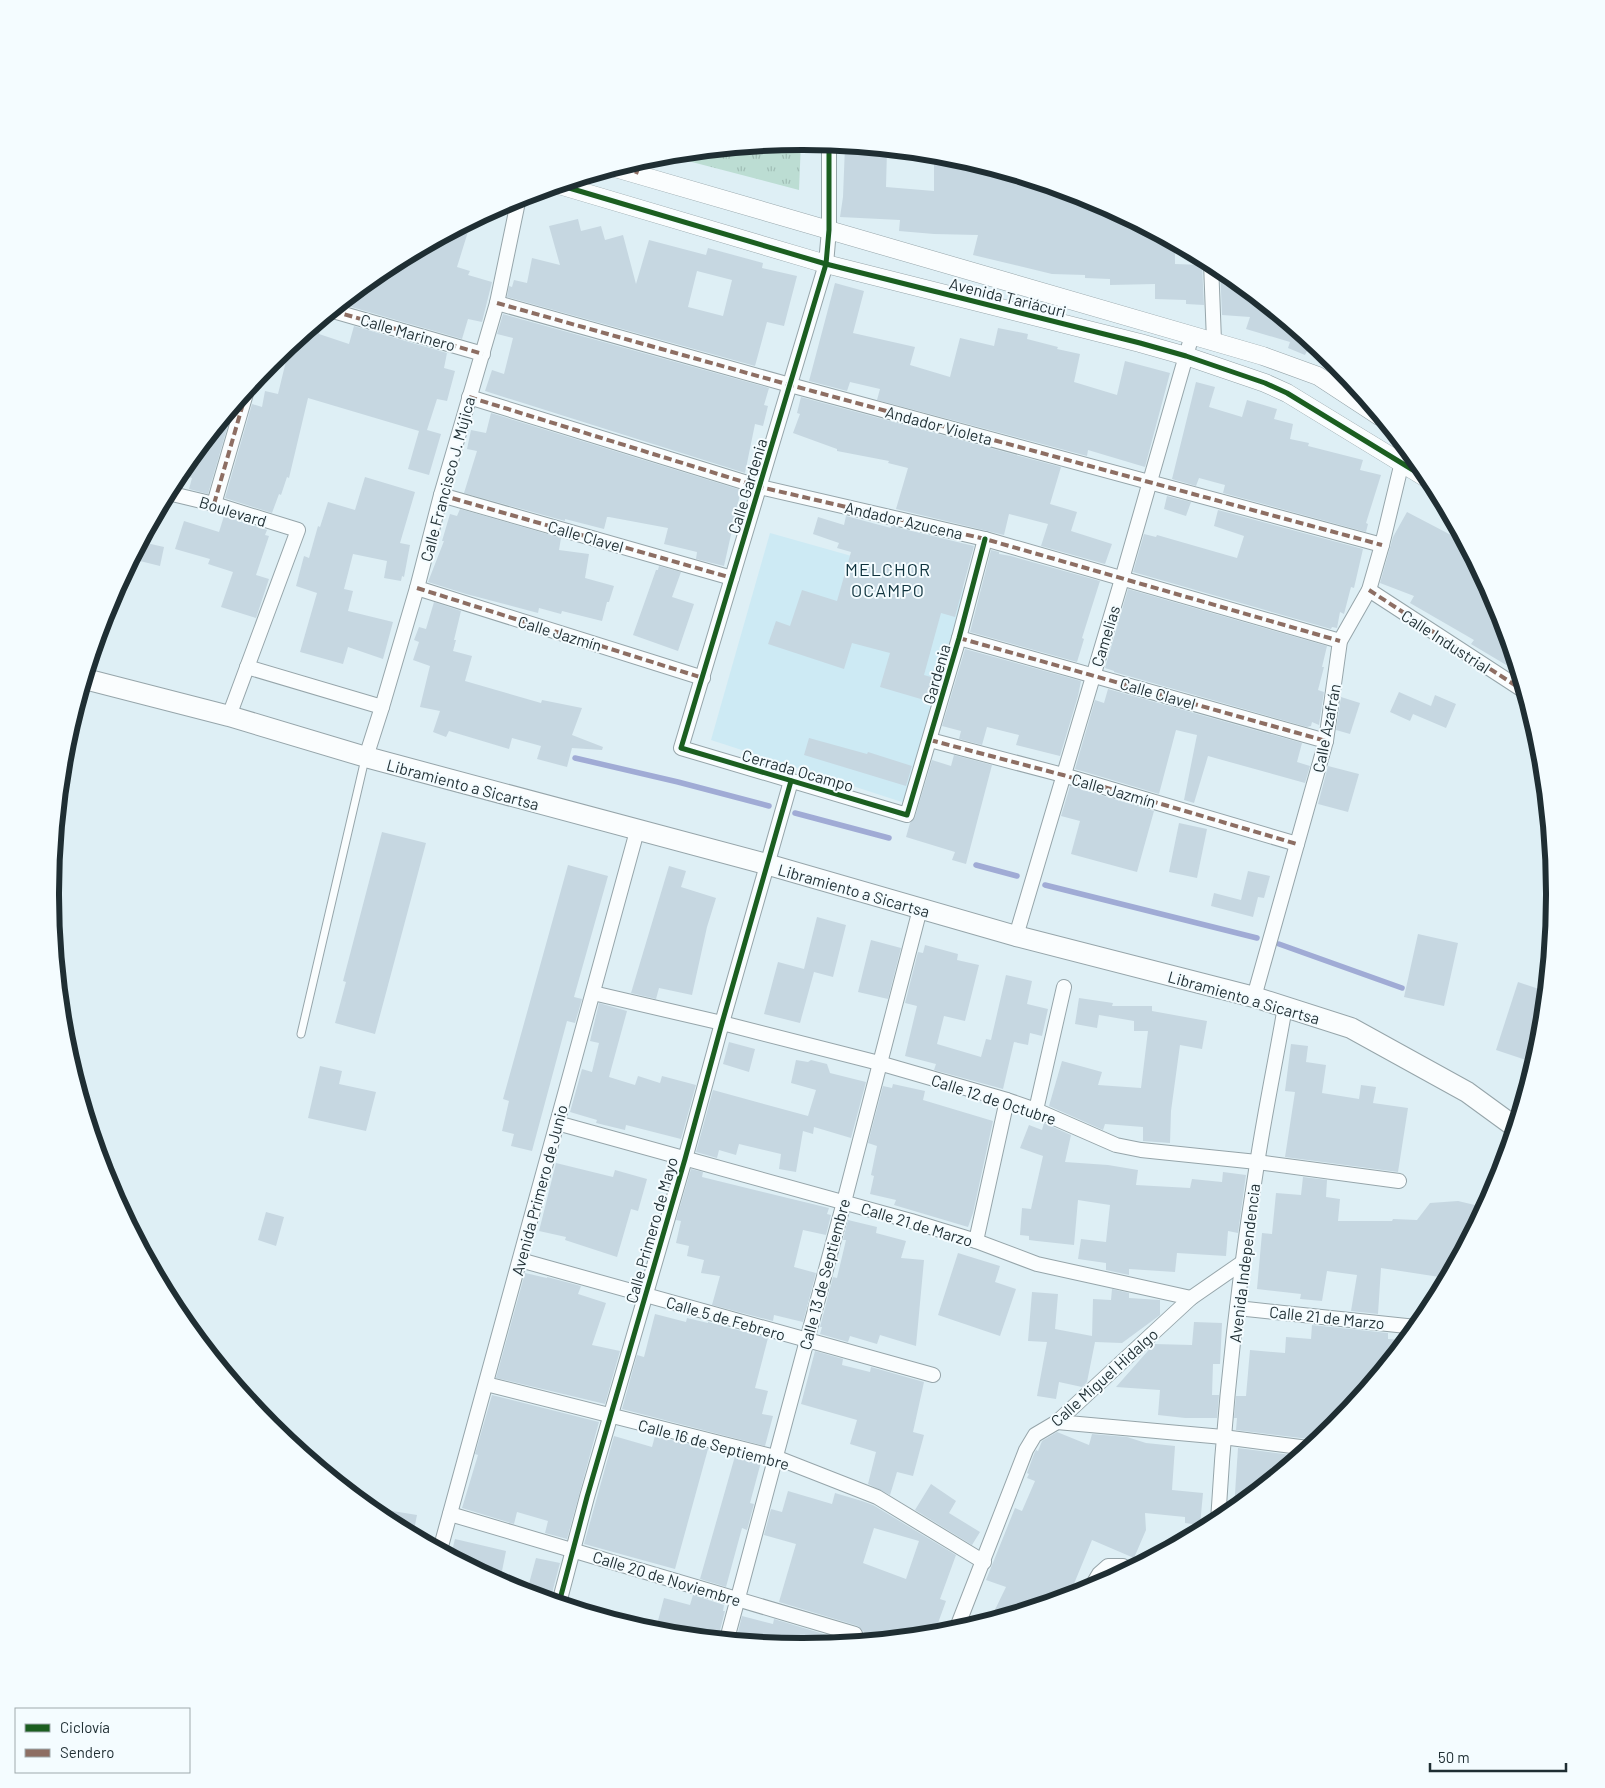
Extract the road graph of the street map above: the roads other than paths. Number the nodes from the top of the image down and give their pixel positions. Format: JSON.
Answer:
{"nodes":[{"id":1,"x":830,"y":151,"type":"edge"},
{"id":2,"x":628,"y":172,"type":"edge"},
{"id":3,"x":569,"y":188,"type":"edge"},
{"id":4,"x":517,"y":207,"type":"edge"},
{"id":5,"x":829,"y":230,"type":"junction"},
{"id":6,"x":826,"y":264,"type":"junction"},
{"id":7,"x":1211,"y":273,"type":"edge"},
{"id":8,"x":497,"y":303,"type":"junction"},
{"id":9,"x":339,"y":313,"type":"edge"},
{"id":10,"x":1192,"y":335,"type":"junction"},
{"id":11,"x":1214,"y":341,"type":"junction"},
{"id":12,"x":483,"y":354,"type":"junction"},
{"id":13,"x":1186,"y":356,"type":"junction"},
{"id":14,"x":790,"y":385,"type":"junction"},
{"id":15,"x":469,"y":397,"type":"junction"},
{"id":16,"x":242,"y":406,"type":"edge"},
{"id":17,"x":1364,"y":406,"type":"edge"},
{"id":18,"x":1402,"y":462,"type":"junction"},
{"id":19,"x":1413,"y":469,"type":"edge"},
{"id":20,"x":1149,"y":482,"type":"junction"},
{"id":21,"x":760,"y":487,"type":"junction"},
{"id":22,"x":176,"y":494,"type":"edge"},
{"id":23,"x":441,"y":495,"type":"junction"},
{"id":24,"x":214,"y":504,"type":"junction"},
{"id":25,"x":985,"y":538,"type":"junction"},
{"id":26,"x":1382,"y":546,"type":"junction"},
{"id":27,"x":732,"y":578,"type":"junction"},
{"id":28,"x":1122,"y":579,"type":"junction"},
{"id":29,"x":417,"y":588,"type":"junction"},
{"id":30,"x":1369,"y":590,"type":"junction"},
{"id":31,"x":960,"y":638,"type":"junction"},
{"id":32,"x":1340,"y":641,"type":"junction"},
{"id":33,"x":247,"y":667,"type":"junction"},
{"id":34,"x":1093,"y":674,"type":"junction"},
{"id":35,"x":702,"y":678,"type":"junction"},
{"id":36,"x":90,"y":681,"type":"edge"},
{"id":37,"x":1516,"y":686,"type":"edge"},
{"id":38,"x":382,"y":707,"type":"junction"},
{"id":39,"x":229,"y":716,"type":"junction"},
{"id":40,"x":930,"y":740,"type":"junction"},
{"id":41,"x":1326,"y":741,"type":"junction"},
{"id":42,"x":681,"y":748,"type":"joint"},
{"id":43,"x":366,"y":757,"type":"junction"},
{"id":44,"x":1063,"y":775,"type":"junction"},
{"id":45,"x":791,"y":781,"type":"junction"},
{"id":46,"x":907,"y":815,"type":"joint"},
{"id":47,"x":637,"y":831,"type":"junction"},
{"id":48,"x":1297,"y":844,"type":"junction"},
{"id":49,"x":766,"y":864,"type":"junction"},
{"id":50,"x":920,"y":909,"type":"junction"},
{"id":51,"x":1016,"y":936,"type":"junction"},
{"id":52,"x":1064,"y":987,"type":"dead end"},
{"id":53,"x":593,"y":993,"type":"junction"},
{"id":54,"x":1254,"y":997,"type":"junction"},
{"id":55,"x":1285,"y":1007,"type":"junction"},
{"id":56,"x":722,"y":1023,"type":"junction"},
{"id":57,"x":301,"y":1034,"type":"dead end"},
{"id":58,"x":879,"y":1063,"type":"junction"},
{"id":59,"x":1007,"y":1100,"type":"junction"},
{"id":60,"x":1036,"y":1110,"type":"junction"},
{"id":61,"x":557,"y":1123,"type":"junction"},
{"id":62,"x":1510,"y":1124,"type":"edge"},
{"id":63,"x":685,"y":1159,"type":"junction"},
{"id":64,"x":1257,"y":1162,"type":"junction"},
{"id":65,"x":1399,"y":1181,"type":"dead end"},
{"id":66,"x":844,"y":1202,"type":"junction"},
{"id":67,"x":976,"y":1241,"type":"junction"},
{"id":68,"x":520,"y":1260,"type":"junction"},
{"id":69,"x":1243,"y":1262,"type":"junction"},
{"id":70,"x":645,"y":1295,"type":"junction"},
{"id":71,"x":1191,"y":1298,"type":"junction"},
{"id":72,"x":1237,"y":1308,"type":"junction"},
{"id":73,"x":1408,"y":1326,"type":"edge"},
{"id":74,"x":806,"y":1340,"type":"junction"},
{"id":75,"x":933,"y":1375,"type":"dead end"},
{"id":76,"x":486,"y":1384,"type":"junction"},
{"id":77,"x":611,"y":1416,"type":"junction"},
{"id":78,"x":1056,"y":1422,"type":"junction"},
{"id":79,"x":1223,"y":1437,"type":"junction"},
{"id":80,"x":1299,"y":1447,"type":"edge"},
{"id":81,"x":775,"y":1457,"type":"junction"},
{"id":82,"x":1219,"y":1510,"type":"edge"},
{"id":83,"x":450,"y":1514,"type":"junction"},
{"id":84,"x":442,"y":1544,"type":"edge"},
{"id":85,"x":574,"y":1550,"type":"junction"},
{"id":86,"x":984,"y":1562,"type":"junction"},
{"id":87,"x":1120,"y":1566,"type":"edge"},
{"id":88,"x":1097,"y":1577,"type":"edge"},
{"id":89,"x":561,"y":1597,"type":"edge"},
{"id":90,"x":737,"y":1599,"type":"junction"},
{"id":91,"x":960,"y":1620,"type":"edge"},
{"id":92,"x":728,"y":1633,"type":"edge"},
{"id":93,"x":855,"y":1634,"type":"dead end"}],
"edges":[{"from":1,"to":5,"type":"street","name":"Calle Gardenia"},
{"from":2,"to":5,"type":"street","name":"Avenida Tariácuri"},
{"from":3,"to":6,"type":"street","name":"Avenida Tariácuri"},
{"from":4,"to":8,"type":"street","name":"Calle Francisco J. Mújica"},
{"from":5,"to":6,"type":"street","name":"Calle Gardenia"},
{"from":5,"to":10,"type":"street","name":"Avenida Tariácuri"},
{"from":6,"to":13,"type":"street","name":"Avenida Tariácuri"},
{"from":6,"to":14,"type":"street","name":"Calle Gardenia"},
{"from":7,"to":11,"type":"street"},
{"from":8,"to":12,"type":"street","name":"Calle Francisco J. Mújica"},
{"from":8,"to":14,"type":"street","name":"Andador Violeta"},
{"from":9,"to":12,"type":"street","name":"Calle Marinero"},
{"from":10,"to":11,"type":"street","name":"Avenida Tariácuri"},
{"from":10,"to":13,"type":"street","name":"Camelias"},
{"from":11,"to":17,"type":"street","name":"Avenida Tariácuri"},
{"from":12,"to":15,"type":"street","name":"Calle Francisco J. Mújica"},
{"from":13,"to":18,"type":"street","name":"Avenida Tariácuri"},
{"from":13,"to":20,"type":"street","name":"Camelias"},
{"from":14,"to":20,"type":"street","name":"Andador Violeta"},
{"from":14,"to":21,"type":"street","name":"Calle Gardenia"},
{"from":15,"to":21,"type":"street","name":"Andador Azucena"},
{"from":15,"to":23,"type":"street","name":"Calle Francisco J. Mújica"},
{"from":16,"to":24,"type":"street"},
{"from":18,"to":19,"type":"street","name":"Avenida Tariácuri"},
{"from":18,"to":26,"type":"street","name":"Calle Azafrán"},
{"from":20,"to":26,"type":"street","name":"Andador Violeta"},
{"from":20,"to":28,"type":"street","name":"Camelias"},
{"from":21,"to":25,"type":"street","name":"Andador Azucena"},
{"from":21,"to":27,"type":"street","name":"Calle Gardenia"},
{"from":22,"to":24,"type":"street","name":"Boulevard"},
{"from":23,"to":27,"type":"street","name":"Calle Clavel"},
{"from":23,"to":29,"type":"street","name":"Calle Francisco J. Mújica"},
{"from":24,"to":33,"type":"street","name":"Boulevard"},
{"from":25,"to":28,"type":"street","name":"Andador Azucena"},
{"from":25,"to":31,"type":"street","name":"Gardenia"},
{"from":26,"to":30,"type":"street","name":"Calle Azafrán"},
{"from":27,"to":35,"type":"street","name":"Calle Gardenia"},
{"from":28,"to":32,"type":"street","name":"Andador Azucena"},
{"from":28,"to":34,"type":"street","name":"Camelias"},
{"from":29,"to":35,"type":"street","name":"Calle Jazmín"},
{"from":29,"to":38,"type":"street","name":"Calle Francisco J. Mújica"},
{"from":30,"to":32,"type":"street","name":"Calle Azafrán"},
{"from":30,"to":37,"type":"street","name":"Calle Industrial"},
{"from":31,"to":34,"type":"street","name":"Calle Clavel"},
{"from":31,"to":40,"type":"street","name":"Gardenia"},
{"from":32,"to":41,"type":"street","name":"Calle Azafrán"},
{"from":33,"to":38,"type":"street"},
{"from":33,"to":39,"type":"street"},
{"from":34,"to":41,"type":"street","name":"Calle Clavel"},
{"from":34,"to":44,"type":"street","name":"Camelias"},
{"from":35,"to":42,"type":"street","name":"Calle Gardenia"},
{"from":36,"to":39,"type":"main road","name":"Libramiento a Sicartsa"},
{"from":38,"to":43,"type":"street","name":"Calle Francisco J. Mújica"},
{"from":39,"to":43,"type":"main road","name":"Libramiento a Sicartsa"},
{"from":40,"to":44,"type":"street","name":"Calle Jazmín"},
{"from":40,"to":46,"type":"street","name":"Gardenia"},
{"from":41,"to":48,"type":"street","name":"Calle Azafrán"},
{"from":42,"to":45,"type":"street","name":"Cerrada Ocampo"},
{"from":43,"to":47,"type":"main road","name":"Libramiento a Sicartsa"},
{"from":43,"to":57,"type":"lane"},
{"from":44,"to":48,"type":"street","name":"Calle Jazmín"},
{"from":44,"to":51,"type":"street","name":"Camelias"},
{"from":45,"to":46,"type":"street","name":"Cerrada Ocampo"},
{"from":45,"to":49,"type":"street","name":"Calle Primero de Mayo"},
{"from":47,"to":49,"type":"main road","name":"Libramiento a Sicartsa"},
{"from":47,"to":53,"type":"street","name":"Avenida Primero de Junio"},
{"from":48,"to":54,"type":"street","name":"Calle Azafrán"},
{"from":49,"to":50,"type":"main road","name":"Libramiento a Sicartsa"},
{"from":49,"to":56,"type":"street","name":"Calle Primero de Mayo"},
{"from":50,"to":51,"type":"main road","name":"Libramiento a Sicartsa"},
{"from":50,"to":58,"type":"street","name":"Calle 13 de Septiembre"},
{"from":51,"to":54,"type":"main road","name":"Libramiento a Sicartsa"},
{"from":52,"to":60,"type":"street"},
{"from":53,"to":56,"type":"street","name":"Calle 12 de Octubre"},
{"from":53,"to":61,"type":"street","name":"Avenida Primero de Junio"},
{"from":54,"to":55,"type":"main road","name":"Libramiento a Sicartsa"},
{"from":55,"to":62,"type":"main road","name":"Libramiento a Sicartsa"},
{"from":55,"to":64,"type":"street","name":"Avenida Independencia"},
{"from":56,"to":58,"type":"street","name":"Calle 12 de Octubre"},
{"from":56,"to":63,"type":"street","name":"Calle Primero de Mayo"},
{"from":58,"to":59,"type":"street","name":"Calle 12 de Octubre"},
{"from":58,"to":66,"type":"street","name":"Calle 13 de Septiembre"},
{"from":59,"to":60,"type":"street","name":"Calle 12 de Octubre"},
{"from":59,"to":67,"type":"street"},
{"from":60,"to":64,"type":"street","name":"Calle 12 de Octubre"},
{"from":61,"to":63,"type":"street","name":"Calle 21 de Marzo"},
{"from":61,"to":68,"type":"street","name":"Avenida Primero de Junio"},
{"from":63,"to":66,"type":"street","name":"Calle 21 de Marzo"},
{"from":63,"to":70,"type":"street","name":"Calle Primero de Mayo"},
{"from":64,"to":65,"type":"street","name":"Calle 12 de Octubre"},
{"from":64,"to":69,"type":"street","name":"Avenida Independencia"},
{"from":66,"to":67,"type":"street","name":"Calle 21 de Marzo"},
{"from":66,"to":74,"type":"street","name":"Calle 13 de Septiembre"},
{"from":67,"to":71,"type":"street","name":"Calle 21 de Marzo"},
{"from":68,"to":70,"type":"street","name":"Calle 5 de Febrero"},
{"from":68,"to":76,"type":"street","name":"Avenida Primero de Junio"},
{"from":69,"to":71,"type":"street","name":"Calle Miguel Hidalgo"},
{"from":69,"to":72,"type":"street","name":"Avenida Independencia"},
{"from":70,"to":74,"type":"street","name":"Calle 5 de Febrero"},
{"from":70,"to":77,"type":"street","name":"Calle Primero de Mayo"},
{"from":71,"to":78,"type":"street","name":"Calle Miguel Hidalgo"},
{"from":72,"to":73,"type":"street","name":"Calle 21 de Marzo"},
{"from":72,"to":79,"type":"street","name":"Avenida Independencia"},
{"from":74,"to":75,"type":"street","name":"Calle 5 de Febrero"},
{"from":74,"to":81,"type":"street","name":"Calle 13 de Septiembre"},
{"from":76,"to":77,"type":"street","name":"Calle 16 de Septiembre"},
{"from":76,"to":83,"type":"street","name":"Avenida Primero de Junio"},
{"from":77,"to":81,"type":"street","name":"Calle 16 de Septiembre"},
{"from":77,"to":85,"type":"street","name":"Calle Primero de Mayo"},
{"from":78,"to":79,"type":"street"},
{"from":78,"to":86,"type":"street","name":"Calle Miguel Hidalgo"},
{"from":79,"to":80,"type":"street"},
{"from":79,"to":82,"type":"street","name":"Avenida Independencia"},
{"from":81,"to":86,"type":"street","name":"Calle 16 de Septiembre"},
{"from":81,"to":90,"type":"street","name":"Calle 13 de Septiembre"},
{"from":83,"to":84,"type":"street","name":"Avenida Primero de Junio"},
{"from":83,"to":85,"type":"street","name":"Calle 20 de Noviembre"},
{"from":85,"to":89,"type":"street","name":"Calle Primero de Mayo"},
{"from":85,"to":90,"type":"street","name":"Calle 20 de Noviembre"},
{"from":86,"to":91,"type":"street","name":"Calle Miguel Hidalgo"},
{"from":87,"to":88,"type":"street"},
{"from":90,"to":92,"type":"street","name":"Calle 13 de Septiembre"},
{"from":90,"to":93,"type":"street","name":"Calle 20 de Noviembre"}]}
